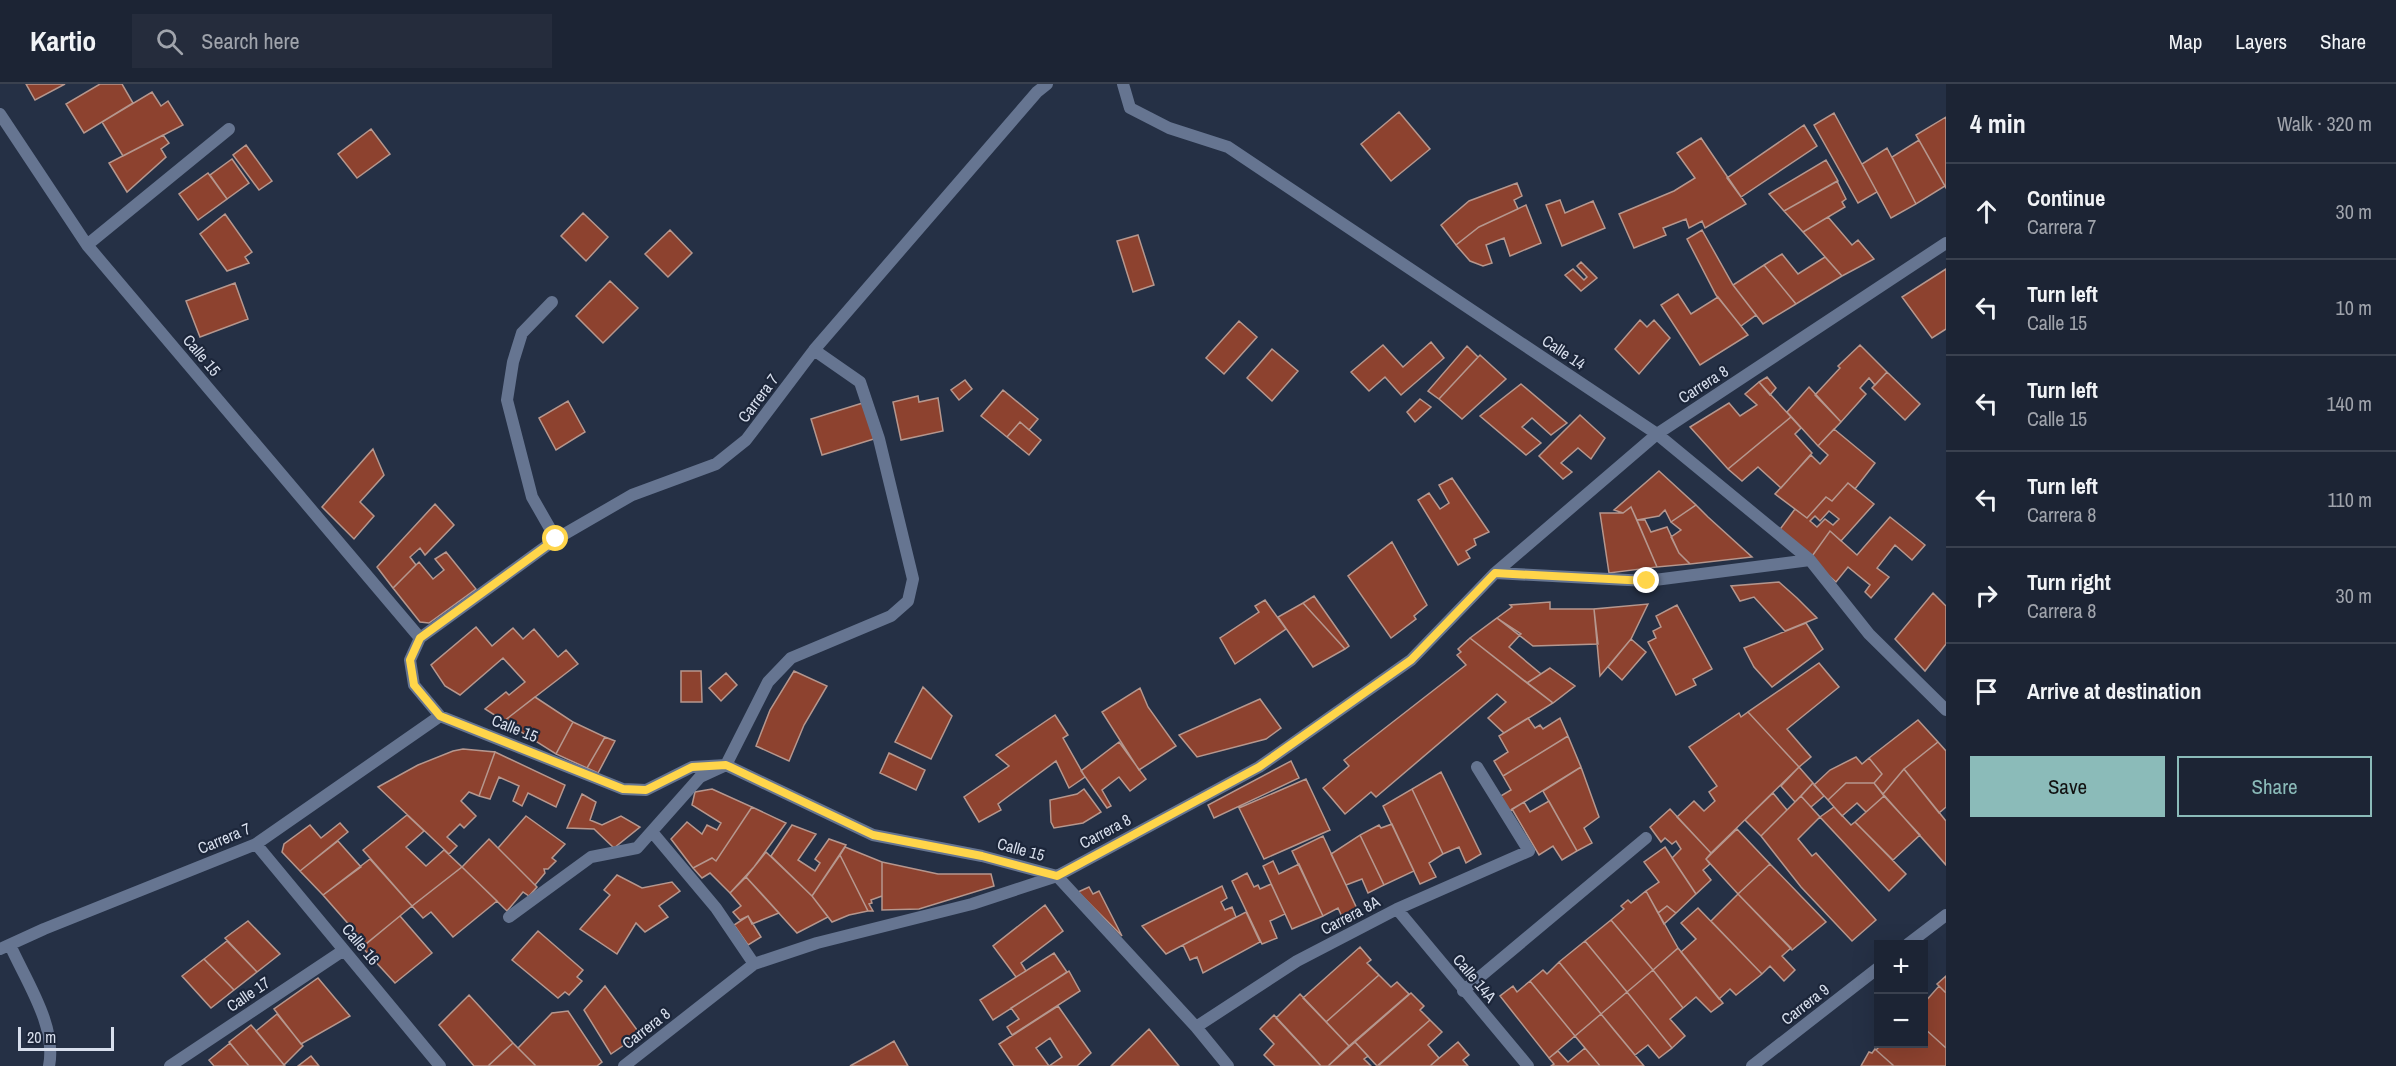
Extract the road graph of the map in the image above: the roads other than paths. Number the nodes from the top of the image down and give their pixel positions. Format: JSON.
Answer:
{"nodes":[{"id":1,"x":1047,"y":84,"type":"edge"},
{"id":2,"x":1123,"y":84,"type":"edge"},
{"id":3,"x":0,"y":114,"type":"edge"},
{"id":4,"x":229,"y":129,"type":"dead end"},
{"id":5,"x":1946,"y":243,"type":"edge"},
{"id":6,"x":87,"y":245,"type":"junction"},
{"id":7,"x":552,"y":302,"type":"dead end"},
{"id":8,"x":814,"y":350,"type":"junction"},
{"id":9,"x":1657,"y":434,"type":"junction"},
{"id":10,"x":556,"y":539,"type":"junction"},
{"id":11,"x":1810,"y":560,"type":"junction"},
{"id":12,"x":1495,"y":573,"type":"junction"},
{"id":13,"x":420,"y":638,"type":"junction"},
{"id":14,"x":1946,"y":710,"type":"edge"},
{"id":15,"x":440,"y":716,"type":"junction"},
{"id":16,"x":726,"y":765,"type":"junction"},
{"id":17,"x":1478,"y":767,"type":"dead end"},
{"id":18,"x":653,"y":833,"type":"junction"},
{"id":19,"x":1646,"y":838,"type":"dead end"},
{"id":20,"x":256,"y":844,"type":"junction"},
{"id":21,"x":1057,"y":876,"type":"junction"},
{"id":22,"x":1397,"y":909,"type":"junction"},
{"id":23,"x":1946,"y":915,"type":"edge"},
{"id":24,"x":509,"y":917,"type":"dead end"},
{"id":25,"x":1914,"y":940,"type":"edge"},
{"id":26,"x":5,"y":947,"type":"edge"},
{"id":27,"x":344,"y":950,"type":"junction"},
{"id":28,"x":754,"y":964,"type":"junction"},
{"id":29,"x":1874,"y":971,"type":"edge"},
{"id":30,"x":1463,"y":991,"type":"junction"},
{"id":31,"x":1196,"y":1027,"type":"junction"},
{"id":32,"x":49,"y":1066,"type":"edge"},
{"id":33,"x":170,"y":1066,"type":"edge"},
{"id":34,"x":440,"y":1066,"type":"edge"},
{"id":35,"x":624,"y":1066,"type":"edge"},
{"id":36,"x":1228,"y":1066,"type":"edge"},
{"id":37,"x":1528,"y":1066,"type":"edge"},
{"id":38,"x":1752,"y":1066,"type":"edge"}],
"edges":[{"from":1,"to":8,"type":"street","name":"Carrera 7"},
{"from":2,"to":9,"type":"street","name":"Calle 14"},
{"from":3,"to":6,"type":"street","name":"Calle 15"},
{"from":4,"to":6,"type":"street"},
{"from":5,"to":9,"type":"street","name":"Carrera 8"},
{"from":6,"to":13,"type":"street","name":"Calle 15"},
{"from":7,"to":10,"type":"street"},
{"from":8,"to":10,"type":"street","name":"Carrera 7"},
{"from":8,"to":16,"type":"street"},
{"from":9,"to":11,"type":"street","name":"Calle 14"},
{"from":9,"to":12,"type":"street","name":"Carrera 8"},
{"from":10,"to":13,"type":"street","name":"Carrera 7"},
{"from":11,"to":12,"type":"street"},
{"from":11,"to":14,"type":"street","name":"Calle 14"},
{"from":12,"to":21,"type":"street","name":"Carrera 8"},
{"from":13,"to":15,"type":"street","name":"Calle 15"},
{"from":15,"to":16,"type":"street","name":"Calle 15"},
{"from":15,"to":20,"type":"street","name":"Carrera 7"},
{"from":16,"to":18,"type":"street"},
{"from":16,"to":21,"type":"street","name":"Calle 15"},
{"from":17,"to":22,"type":"street","name":"Carrera 8A"},
{"from":18,"to":24,"type":"street"},
{"from":18,"to":28,"type":"street"},
{"from":19,"to":30,"type":"street"},
{"from":20,"to":26,"type":"street","name":"Carrera 7"},
{"from":20,"to":27,"type":"street","name":"Calle 16"},
{"from":21,"to":28,"type":"street","name":"Carrera 8"},
{"from":21,"to":31,"type":"street","name":"Calle 15"},
{"from":22,"to":30,"type":"street","name":"Calle 14A"},
{"from":22,"to":31,"type":"street","name":"Carrera 8A"},
{"from":23,"to":25,"type":"street"},
{"from":26,"to":32,"type":"street"},
{"from":27,"to":33,"type":"street","name":"Calle 17"},
{"from":27,"to":34,"type":"street","name":"Calle 16"},
{"from":28,"to":35,"type":"street","name":"Carrera 8"},
{"from":29,"to":38,"type":"street","name":"Carrera 9"},
{"from":30,"to":37,"type":"street","name":"Calle 14A"},
{"from":31,"to":36,"type":"street","name":"Calle 15"}]}
